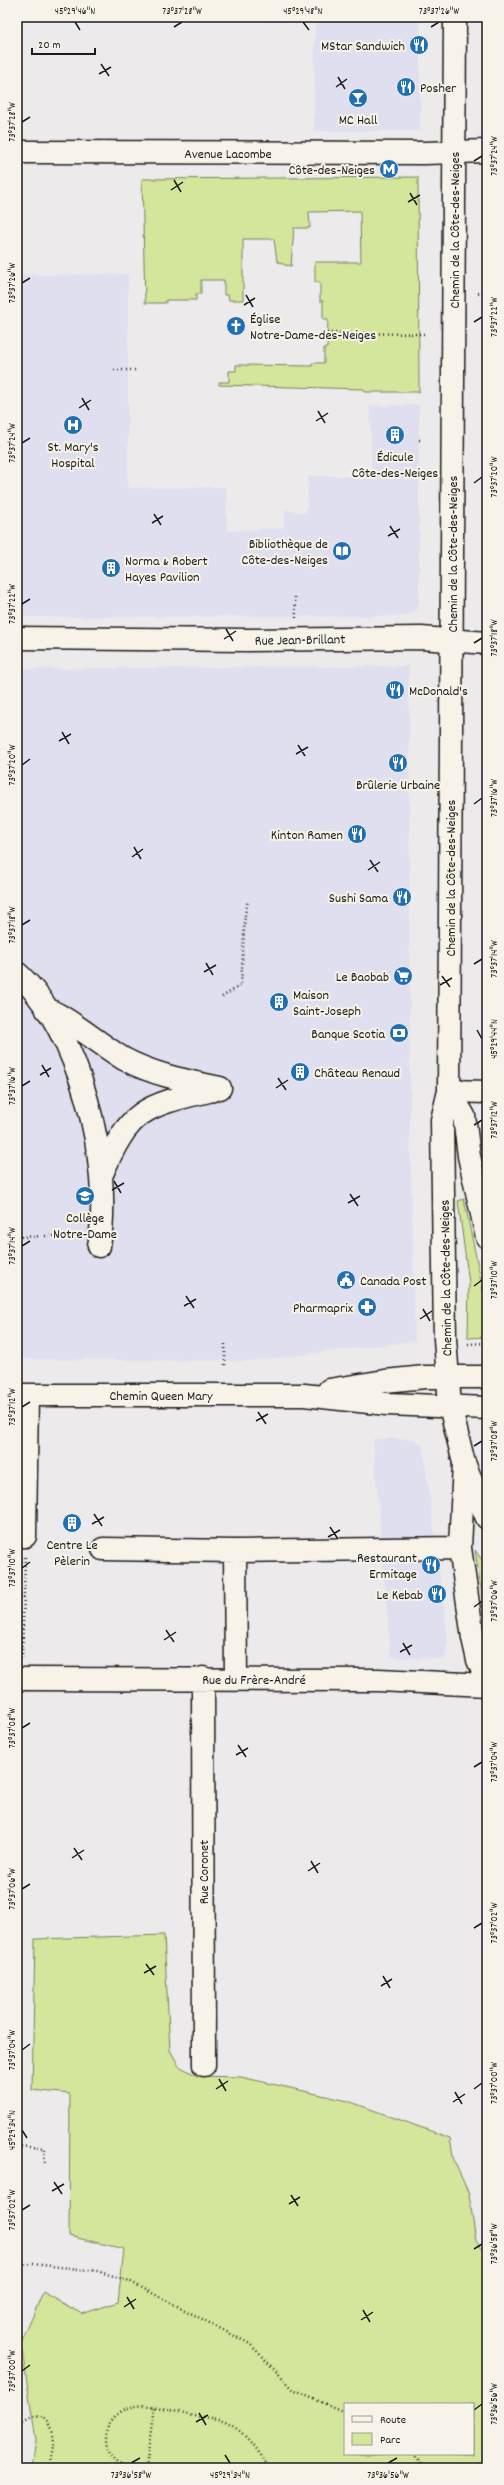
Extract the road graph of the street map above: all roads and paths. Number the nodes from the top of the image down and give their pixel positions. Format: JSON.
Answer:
{"nodes":[{"id":1,"x":455,"y":17,"type":"edge"},
{"id":2,"x":487,"y":151,"type":"edge"},
{"id":3,"x":17,"y":152,"type":"edge"},
{"id":4,"x":454,"y":152,"type":"junction"},
{"id":5,"x":484,"y":188,"type":"dead end"},
{"id":6,"x":487,"y":192,"type":"edge"},
{"id":7,"x":487,"y":292,"type":"edge"},
{"id":8,"x":478,"y":293,"type":"dead end"},
{"id":9,"x":327,"y":333,"type":"dead end"},
{"id":10,"x":424,"y":334,"type":"dead end"},
{"id":11,"x":114,"y":370,"type":"dead end"},
{"id":12,"x":137,"y":370,"type":"dead end"},
{"id":13,"x":482,"y":489,"type":"dead end"},
{"id":14,"x":487,"y":490,"type":"edge"},
{"id":15,"x":296,"y":597,"type":"dead end"},
{"id":16,"x":296,"y":619,"type":"dead end"},
{"id":17,"x":17,"y":638,"type":"edge"},
{"id":18,"x":452,"y":640,"type":"junction"},
{"id":19,"x":487,"y":643,"type":"edge"},
{"id":20,"x":248,"y":900,"type":"dead end"},
{"id":21,"x":17,"y":973,"type":"edge"},
{"id":22,"x":222,"y":997,"type":"dead end"},
{"id":23,"x":47,"y":1010,"type":"junction"},
{"id":24,"x":450,"y":1091,"type":"junction"},
{"id":25,"x":487,"y":1092,"type":"edge"},
{"id":26,"x":100,"y":1177,"type":"junction"},
{"id":27,"x":17,"y":1237,"type":"edge"},
{"id":28,"x":487,"y":1237,"type":"edge"},
{"id":29,"x":89,"y":1242,"type":"joint"},
{"id":30,"x":487,"y":1343,"type":"edge"},
{"id":31,"x":225,"y":1344,"type":"dead end"},
{"id":32,"x":468,"y":1344,"type":"dead end"},
{"id":33,"x":225,"y":1367,"type":"dead end"},
{"id":34,"x":447,"y":1378,"type":"junction"},
{"id":35,"x":487,"y":1378,"type":"edge"},
{"id":36,"x":22,"y":1395,"type":"edge"},
{"id":37,"x":304,"y":1395,"type":"junction"},
{"id":38,"x":450,"y":1406,"type":"junction"},
{"id":39,"x":487,"y":1408,"type":"edge"},
{"id":40,"x":464,"y":1463,"type":"junction"},
{"id":41,"x":486,"y":1513,"type":"edge"},
{"id":42,"x":21,"y":1536,"type":"edge"},
{"id":43,"x":460,"y":1548,"type":"junction"},
{"id":44,"x":103,"y":1549,"type":"dead end"},
{"id":45,"x":235,"y":1551,"type":"junction"},
{"id":46,"x":203,"y":1678,"type":"junction"},
{"id":47,"x":236,"y":1678,"type":"junction"},
{"id":48,"x":22,"y":1679,"type":"junction"},
{"id":49,"x":487,"y":1681,"type":"edge"},
{"id":50,"x":487,"y":1685,"type":"edge"},
{"id":51,"x":17,"y":1735,"type":"edge"},
{"id":52,"x":204,"y":2065,"type":"dead end"},
{"id":53,"x":17,"y":2146,"type":"edge"},
{"id":54,"x":45,"y":2164,"type":"dead end"},
{"id":55,"x":17,"y":2265,"type":"edge"},
{"id":56,"x":154,"y":2406,"type":"junction"},
{"id":57,"x":344,"y":2412,"type":"edge"},
{"id":58,"x":17,"y":2428,"type":"edge"},
{"id":59,"x":415,"y":2455,"type":"edge"},
{"id":60,"x":50,"y":2468,"type":"edge"},
{"id":61,"x":132,"y":2468,"type":"edge"},
{"id":62,"x":146,"y":2468,"type":"edge"},
{"id":63,"x":266,"y":2468,"type":"edge"},
{"id":64,"x":424,"y":2468,"type":"edge"}],
"edges":[{"from":1,"to":4,"type":"street","name":"Chemin de la Côte-des-Neiges"},
{"from":2,"to":4,"type":"street","name":"Avenue Lacombe"},
{"from":3,"to":4,"type":"street","name":"Avenue Lacombe"},
{"from":4,"to":18,"type":"street","name":"Chemin de la Côte-des-Neiges"},
{"from":5,"to":6,"type":"path"},
{"from":7,"to":8,"type":"path"},
{"from":9,"to":10,"type":"path"},
{"from":11,"to":12,"type":"path"},
{"from":13,"to":14,"type":"path"},
{"from":15,"to":16,"type":"path"},
{"from":17,"to":18,"type":"street","name":"Rue Jean-Brillant"},
{"from":18,"to":19,"type":"street","name":"Rue Jean-Brillant"},
{"from":18,"to":24,"type":"street","name":"Chemin de la Côte-des-Neiges"},
{"from":20,"to":22,"type":"path"},
{"from":21,"to":23,"type":"street"},
{"from":23,"to":26,"type":"street"},
{"from":23,"to":26,"type":"street"},
{"from":24,"to":25,"type":"street"},
{"from":24,"to":28,"type":"street","name":"Chemin de la Côte-des-Neiges"},
{"from":24,"to":34,"type":"street","name":"Chemin de la Côte-des-Neiges"},
{"from":26,"to":29,"type":"street"},
{"from":27,"to":29,"type":"path"},
{"from":30,"to":32,"type":"path"},
{"from":31,"to":33,"type":"path"},
{"from":34,"to":35,"type":"street","name":"Chemin Queen Mary"},
{"from":34,"to":37,"type":"street","name":"Chemin Queen Mary"},
{"from":34,"to":38,"type":"street","name":"Chemin de la Côte-des-Neiges"},
{"from":36,"to":37,"type":"street","name":"Chemin Queen Mary"},
{"from":36,"to":42,"type":"street"},
{"from":37,"to":38,"type":"street","name":"Chemin Queen Mary"},
{"from":38,"to":39,"type":"street","name":"Chemin Queen Mary"},
{"from":38,"to":40,"type":"street","name":"Chemin de la Côte-des-Neiges"},
{"from":40,"to":41,"type":"street","name":"Chemin de la Côte-des-Neiges"},
{"from":40,"to":43,"type":"street","name":"Chemin de la Côte-des-Neiges"},
{"from":42,"to":48,"type":"path"},
{"from":43,"to":45,"type":"street"},
{"from":43,"to":49,"type":"street","name":"Chemin de la Côte-des-Neiges"},
{"from":44,"to":45,"type":"street"},
{"from":45,"to":47,"type":"street"},
{"from":46,"to":47,"type":"street","name":"Rue du Frère-André"},
{"from":46,"to":48,"type":"street","name":"Rue du Frère-André"},
{"from":46,"to":52,"type":"street","name":"Rue Coronet"},
{"from":47,"to":50,"type":"street","name":"Rue du Frère-André"},
{"from":48,"to":51,"type":"path"},
{"from":53,"to":54,"type":"path"},
{"from":55,"to":57,"type":"path"},
{"from":56,"to":61,"type":"path"},
{"from":56,"to":62,"type":"path"},
{"from":56,"to":63,"type":"path"},
{"from":58,"to":60,"type":"path"},
{"from":59,"to":64,"type":"path"}]}
